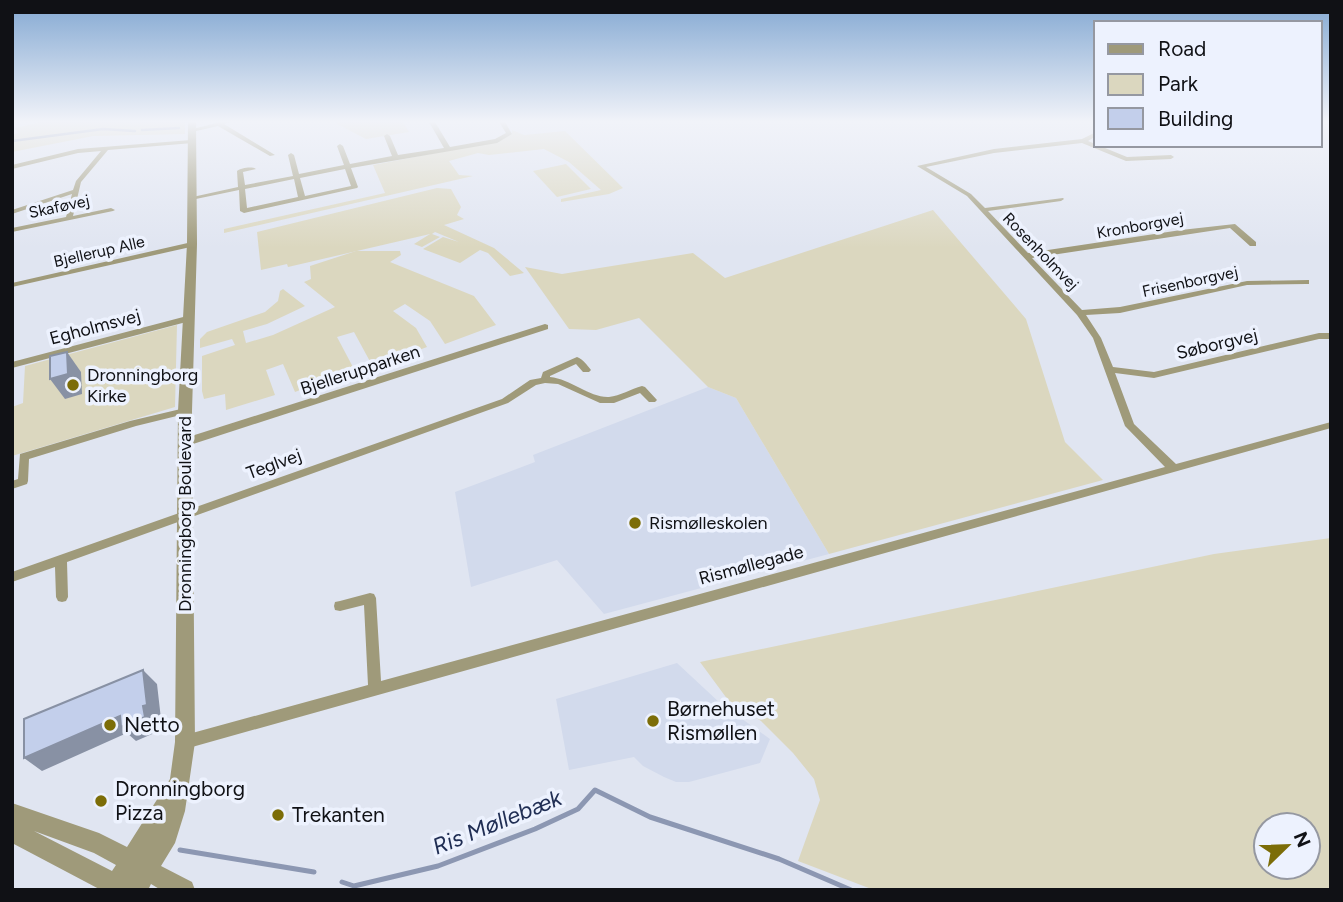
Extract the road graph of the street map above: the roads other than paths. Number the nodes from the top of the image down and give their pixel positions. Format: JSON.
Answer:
{"nodes":[{"id":1,"x":92,"y":164,"type":"edge"},
{"id":2,"x":192,"y":164,"type":"edge"},
{"id":3,"x":293,"y":164,"type":"edge"},
{"id":4,"x":346,"y":164,"type":"edge"},
{"id":5,"x":368,"y":164,"type":"edge"},
{"id":6,"x":930,"y":164,"type":"edge"},
{"id":7,"x":253,"y":169,"type":"dead end"},
{"id":8,"x":348,"y":169,"type":"junction"},
{"id":9,"x":297,"y":179,"type":"junction"},
{"id":10,"x":242,"y":189,"type":"junction"},
{"id":11,"x":75,"y":191,"type":"junction"},
{"id":12,"x":191,"y":198,"type":"junction"},
{"id":13,"x":302,"y":199,"type":"junction"},
{"id":14,"x":1061,"y":199,"type":"dead end"},
{"id":15,"x":111,"y":210,"type":"dead end"},
{"id":16,"x":982,"y":210,"type":"junction"},
{"id":17,"x":12,"y":212,"type":"edge"},
{"id":18,"x":69,"y":218,"type":"junction"},
{"id":19,"x":12,"y":230,"type":"edge"},
{"id":20,"x":192,"y":244,"type":"junction"},
{"id":21,"x":1253,"y":244,"type":"dead end"},
{"id":22,"x":1026,"y":257,"type":"junction"},
{"id":23,"x":1306,"y":282,"type":"dead end"},
{"id":24,"x":12,"y":285,"type":"edge"},
{"id":25,"x":1080,"y":313,"type":"junction"},
{"id":26,"x":187,"y":319,"type":"junction"},
{"id":27,"x":545,"y":327,"type":"dead end"},
{"id":28,"x":1331,"y":336,"type":"edge"},
{"id":29,"x":12,"y":365,"type":"edge"},
{"id":30,"x":586,"y":370,"type":"dead end"},
{"id":31,"x":1110,"y":370,"type":"junction"},
{"id":32,"x":545,"y":380,"type":"junction"},
{"id":33,"x":652,"y":400,"type":"dead end"},
{"id":34,"x":186,"y":411,"type":"junction"},
{"id":35,"x":1329,"y":427,"type":"edge"},
{"id":36,"x":186,"y":442,"type":"junction"},
{"id":37,"x":1174,"y":469,"type":"junction"},
{"id":38,"x":12,"y":485,"type":"edge"},
{"id":39,"x":185,"y":514,"type":"junction"},
{"id":40,"x":61,"y":559,"type":"junction"},
{"id":41,"x":12,"y":577,"type":"edge"},
{"id":42,"x":62,"y":597,"type":"dead end"},
{"id":43,"x":340,"y":606,"type":"dead end"},
{"id":44,"x":375,"y":690,"type":"junction"},
{"id":45,"x":185,"y":742,"type":"junction"},
{"id":46,"x":12,"y":813,"type":"edge"},
{"id":47,"x":12,"y":832,"type":"edge"},
{"id":48,"x":140,"y":866,"type":"junction"},
{"id":49,"x":122,"y":889,"type":"edge"},
{"id":50,"x":184,"y":890,"type":"edge"}],
"edges":[{"from":1,"to":11,"type":"street"},
{"from":2,"to":12,"type":"street","name":"Dronningborg Boulevard"},
{"from":3,"to":9,"type":"street"},
{"from":4,"to":8,"type":"street"},
{"from":5,"to":8,"type":"street"},
{"from":6,"to":16,"type":"street","name":"Rosenholmvej"},
{"from":7,"to":10,"type":"street"},
{"from":8,"to":9,"type":"street"},
{"from":8,"to":13,"type":"street"},
{"from":9,"to":10,"type":"street"},
{"from":9,"to":13,"type":"street"},
{"from":10,"to":12,"type":"street"},
{"from":10,"to":13,"type":"street"},
{"from":11,"to":17,"type":"street"},
{"from":11,"to":18,"type":"street"},
{"from":12,"to":20,"type":"street","name":"Dronningborg Boulevard"},
{"from":14,"to":16,"type":"street"},
{"from":15,"to":18,"type":"street","name":"Skaføvej"},
{"from":16,"to":22,"type":"street","name":"Rosenholmvej"},
{"from":18,"to":19,"type":"street","name":"Skaføvej"},
{"from":20,"to":24,"type":"street","name":"Bjellerup Alle"},
{"from":20,"to":26,"type":"street","name":"Dronningborg Boulevard"},
{"from":21,"to":22,"type":"street","name":"Kronborgvej"},
{"from":22,"to":25,"type":"street","name":"Rosenholmvej"},
{"from":23,"to":25,"type":"street","name":"Frisenborgvej"},
{"from":25,"to":31,"type":"street","name":"Rosenholmvej"},
{"from":26,"to":29,"type":"street","name":"Egholmsvej"},
{"from":26,"to":34,"type":"street","name":"Dronningborg Boulevard"},
{"from":27,"to":36,"type":"street","name":"Bjellerupparken"},
{"from":28,"to":31,"type":"street","name":"Søborgvej"},
{"from":30,"to":32,"type":"street","name":"Teglvej"},
{"from":31,"to":37,"type":"street","name":"Rosenholmvej"},
{"from":32,"to":33,"type":"street"},
{"from":32,"to":39,"type":"street","name":"Teglvej"},
{"from":34,"to":36,"type":"street","name":"Dronningborg Boulevard"},
{"from":34,"to":38,"type":"street"},
{"from":35,"to":37,"type":"street","name":"Rismøllegade"},
{"from":36,"to":39,"type":"street","name":"Dronningborg Boulevard"},
{"from":37,"to":44,"type":"street","name":"Rismøllegade"},
{"from":39,"to":40,"type":"street","name":"Teglvej"},
{"from":39,"to":45,"type":"street","name":"Dronningborg Boulevard"},
{"from":40,"to":41,"type":"street","name":"Teglvej"},
{"from":40,"to":42,"type":"street"},
{"from":43,"to":44,"type":"street"},
{"from":44,"to":45,"type":"street","name":"Rismøllegade"},
{"from":45,"to":48,"type":"street","name":"Dronningborg Boulevard"},
{"from":46,"to":48,"type":"street"},
{"from":47,"to":49,"type":"street"},
{"from":48,"to":49,"type":"street","name":"Dronningborg Boulevard"},
{"from":48,"to":50,"type":"street"}]}
